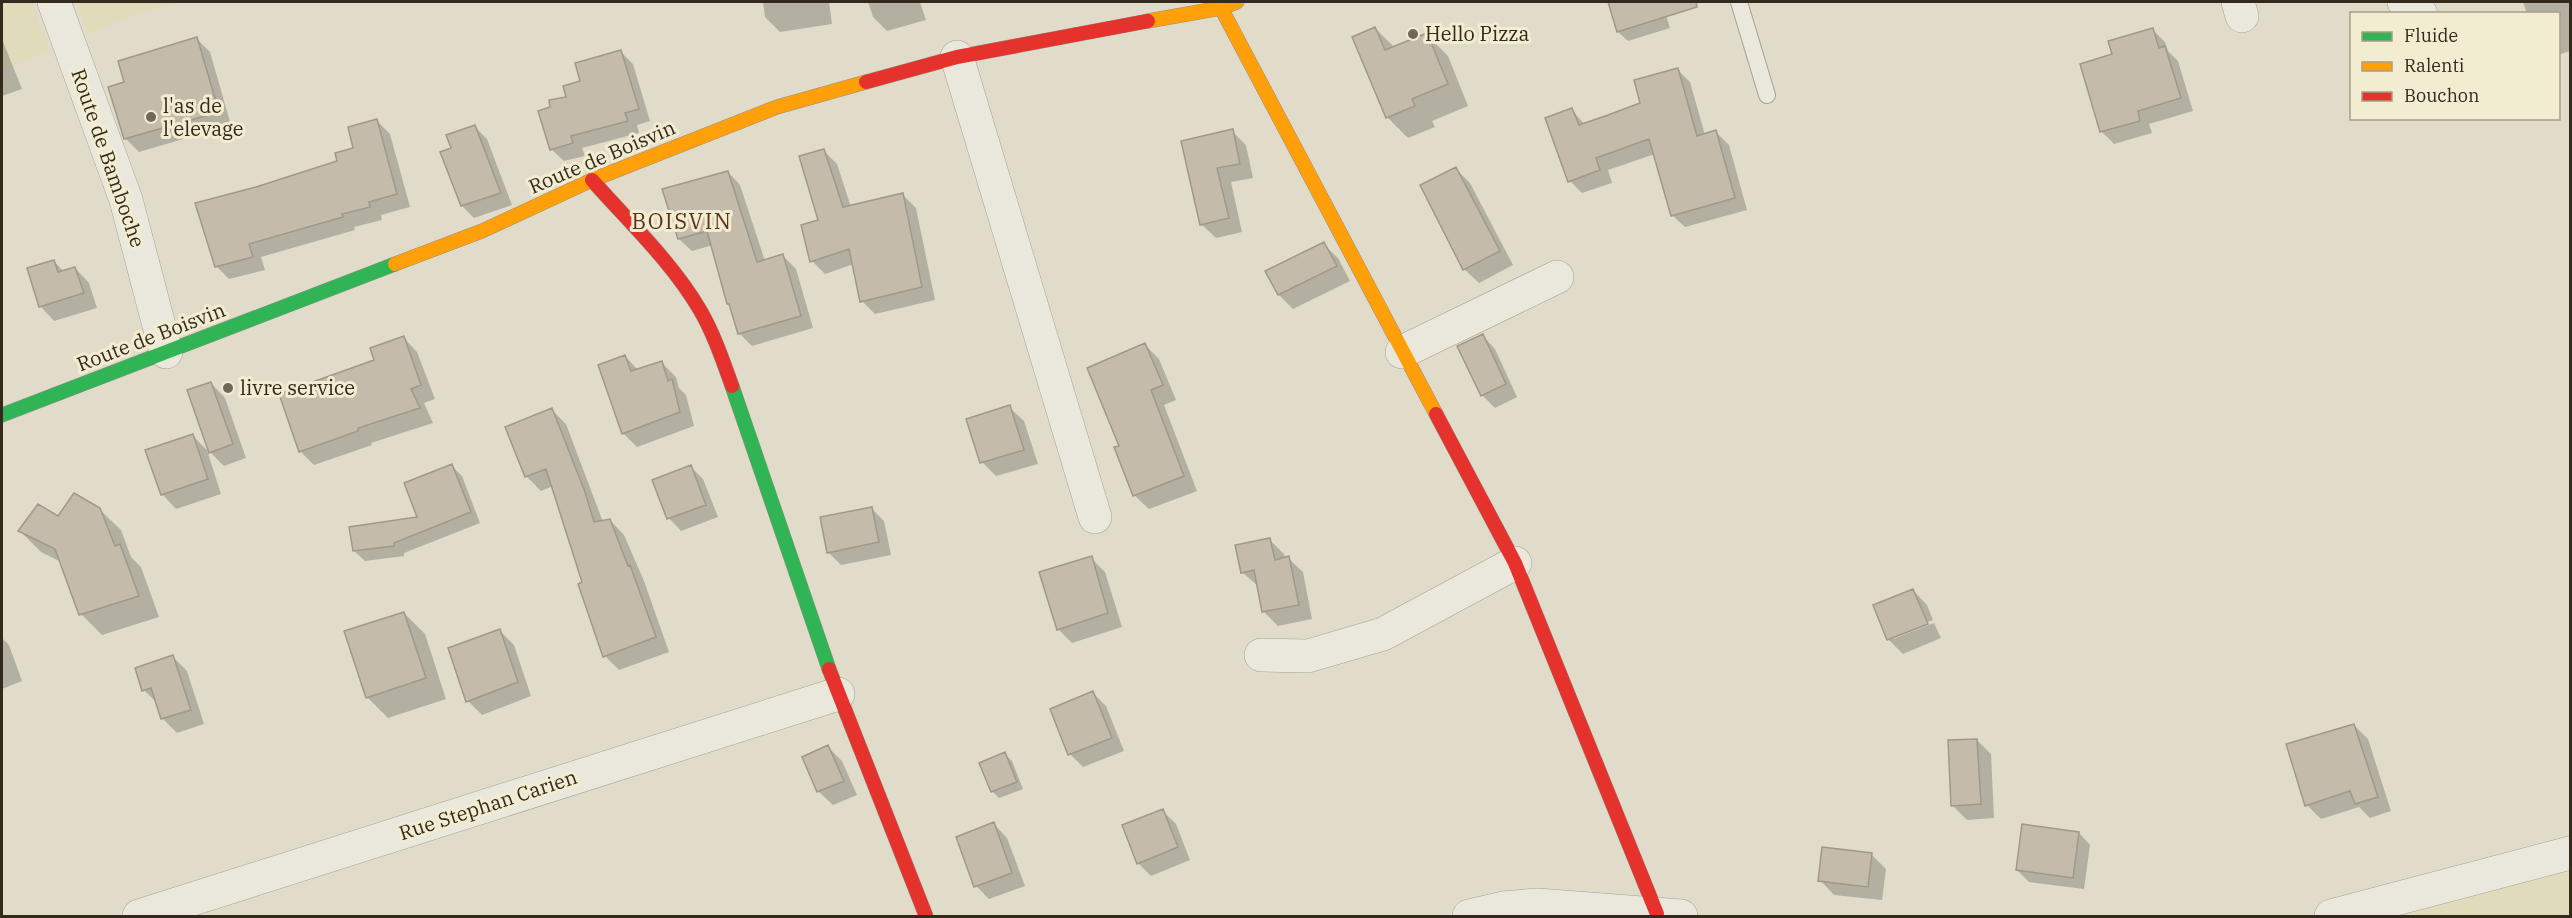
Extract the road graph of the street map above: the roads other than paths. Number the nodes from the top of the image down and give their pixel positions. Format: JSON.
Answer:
{"nodes":[{"id":1,"x":54,"y":2,"type":"edge"},
{"id":2,"x":1237,"y":2,"type":"edge"},
{"id":3,"x":1739,"y":2,"type":"edge"},
{"id":4,"x":2404,"y":2,"type":"edge"},
{"id":5,"x":1221,"y":8,"type":"junction"},
{"id":6,"x":2418,"y":12,"type":"edge"},
{"id":7,"x":957,"y":57,"type":"junction"},
{"id":8,"x":1767,"y":95,"type":"dead end"},
{"id":9,"x":592,"y":180,"type":"junction"},
{"id":10,"x":1557,"y":277,"type":"dead end"},
{"id":11,"x":166,"y":352,"type":"junction"},
{"id":12,"x":1402,"y":352,"type":"junction"},
{"id":13,"x":2,"y":415,"type":"edge"},
{"id":14,"x":1095,"y":517,"type":"dead end"},
{"id":15,"x":1515,"y":563,"type":"junction"},
{"id":16,"x":1261,"y":655,"type":"dead end"},
{"id":17,"x":838,"y":694,"type":"junction"},
{"id":18,"x":2571,"y":853,"type":"edge"},
{"id":19,"x":1655,"y":915,"type":"edge"},
{"id":20,"x":139,"y":916,"type":"edge"},
{"id":21,"x":926,"y":916,"type":"edge"},
{"id":22,"x":1469,"y":916,"type":"edge"},
{"id":23,"x":2331,"y":916,"type":"edge"}],
"edges":[{"from":1,"to":11,"type":"street","name":"Route de Bamboche"},
{"from":2,"to":5,"type":"street","name":"Route de Boisvin"},
{"from":3,"to":8,"type":"lane"},
{"from":4,"to":6,"type":"street"},
{"from":5,"to":7,"type":"street","name":"Route de Boisvin"},
{"from":5,"to":12,"type":"street"},
{"from":7,"to":9,"type":"street","name":"Route de Boisvin"},
{"from":7,"to":14,"type":"street"},
{"from":9,"to":11,"type":"street","name":"Route de Boisvin"},
{"from":9,"to":17,"type":"street"},
{"from":10,"to":12,"type":"street"},
{"from":11,"to":13,"type":"street","name":"Route de Boisvin"},
{"from":12,"to":15,"type":"street"},
{"from":15,"to":16,"type":"street"},
{"from":15,"to":19,"type":"street"},
{"from":17,"to":20,"type":"street","name":"Rue Stephan Carien"},
{"from":17,"to":21,"type":"street"},
{"from":18,"to":23,"type":"street"},
{"from":19,"to":22,"type":"street"}]}
